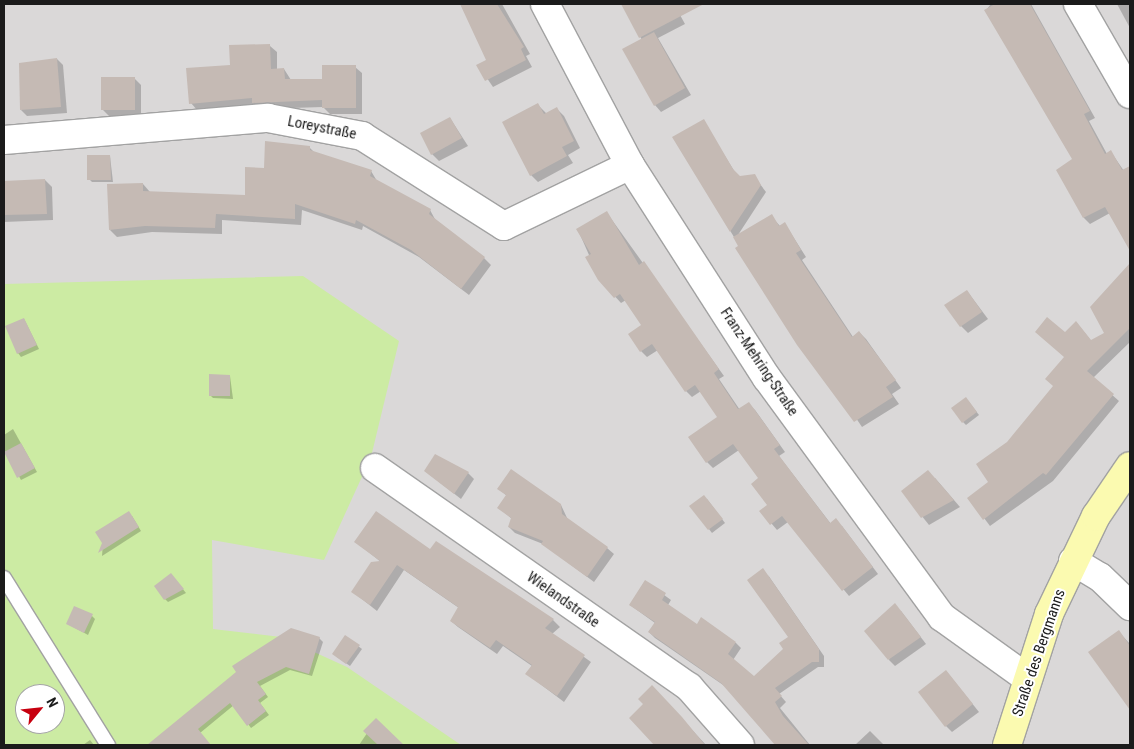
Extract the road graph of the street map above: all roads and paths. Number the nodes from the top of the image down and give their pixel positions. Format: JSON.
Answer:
{"nodes":[{"id":1,"x":545,"y":4,"type":"edge"},
{"id":2,"x":1078,"y":4,"type":"edge"},
{"id":3,"x":1130,"y":94,"type":"edge"},
{"id":4,"x":4,"y":140,"type":"edge"},
{"id":5,"x":630,"y":165,"type":"junction"},
{"id":6,"x":1130,"y":466,"type":"edge"},
{"id":7,"x":375,"y":468,"type":"dead end"},
{"id":8,"x":1072,"y":562,"type":"junction"},
{"id":9,"x":4,"y":578,"type":"edge"},
{"id":10,"x":1130,"y":606,"type":"edge"},
{"id":11,"x":1027,"y":678,"type":"junction"},
{"id":12,"x":108,"y":745,"type":"edge"},
{"id":13,"x":740,"y":745,"type":"edge"},
{"id":14,"x":1007,"y":745,"type":"edge"}],
"edges":[{"from":1,"to":5,"type":"street","name":"Franz-Mehring-Straße"},
{"from":2,"to":3,"type":"street"},
{"from":4,"to":5,"type":"street","name":"Loreystraße"},
{"from":5,"to":11,"type":"street","name":"Franz-Mehring-Straße"},
{"from":6,"to":8,"type":"main road","name":"Straße des Bergmanns"},
{"from":7,"to":13,"type":"street","name":"Wielandstraße"},
{"from":8,"to":10,"type":"street"},
{"from":8,"to":11,"type":"main road","name":"Straße des Bergmanns"},
{"from":9,"to":12,"type":"lane"},
{"from":11,"to":14,"type":"main road","name":"Straße des Bergmanns"}]}
